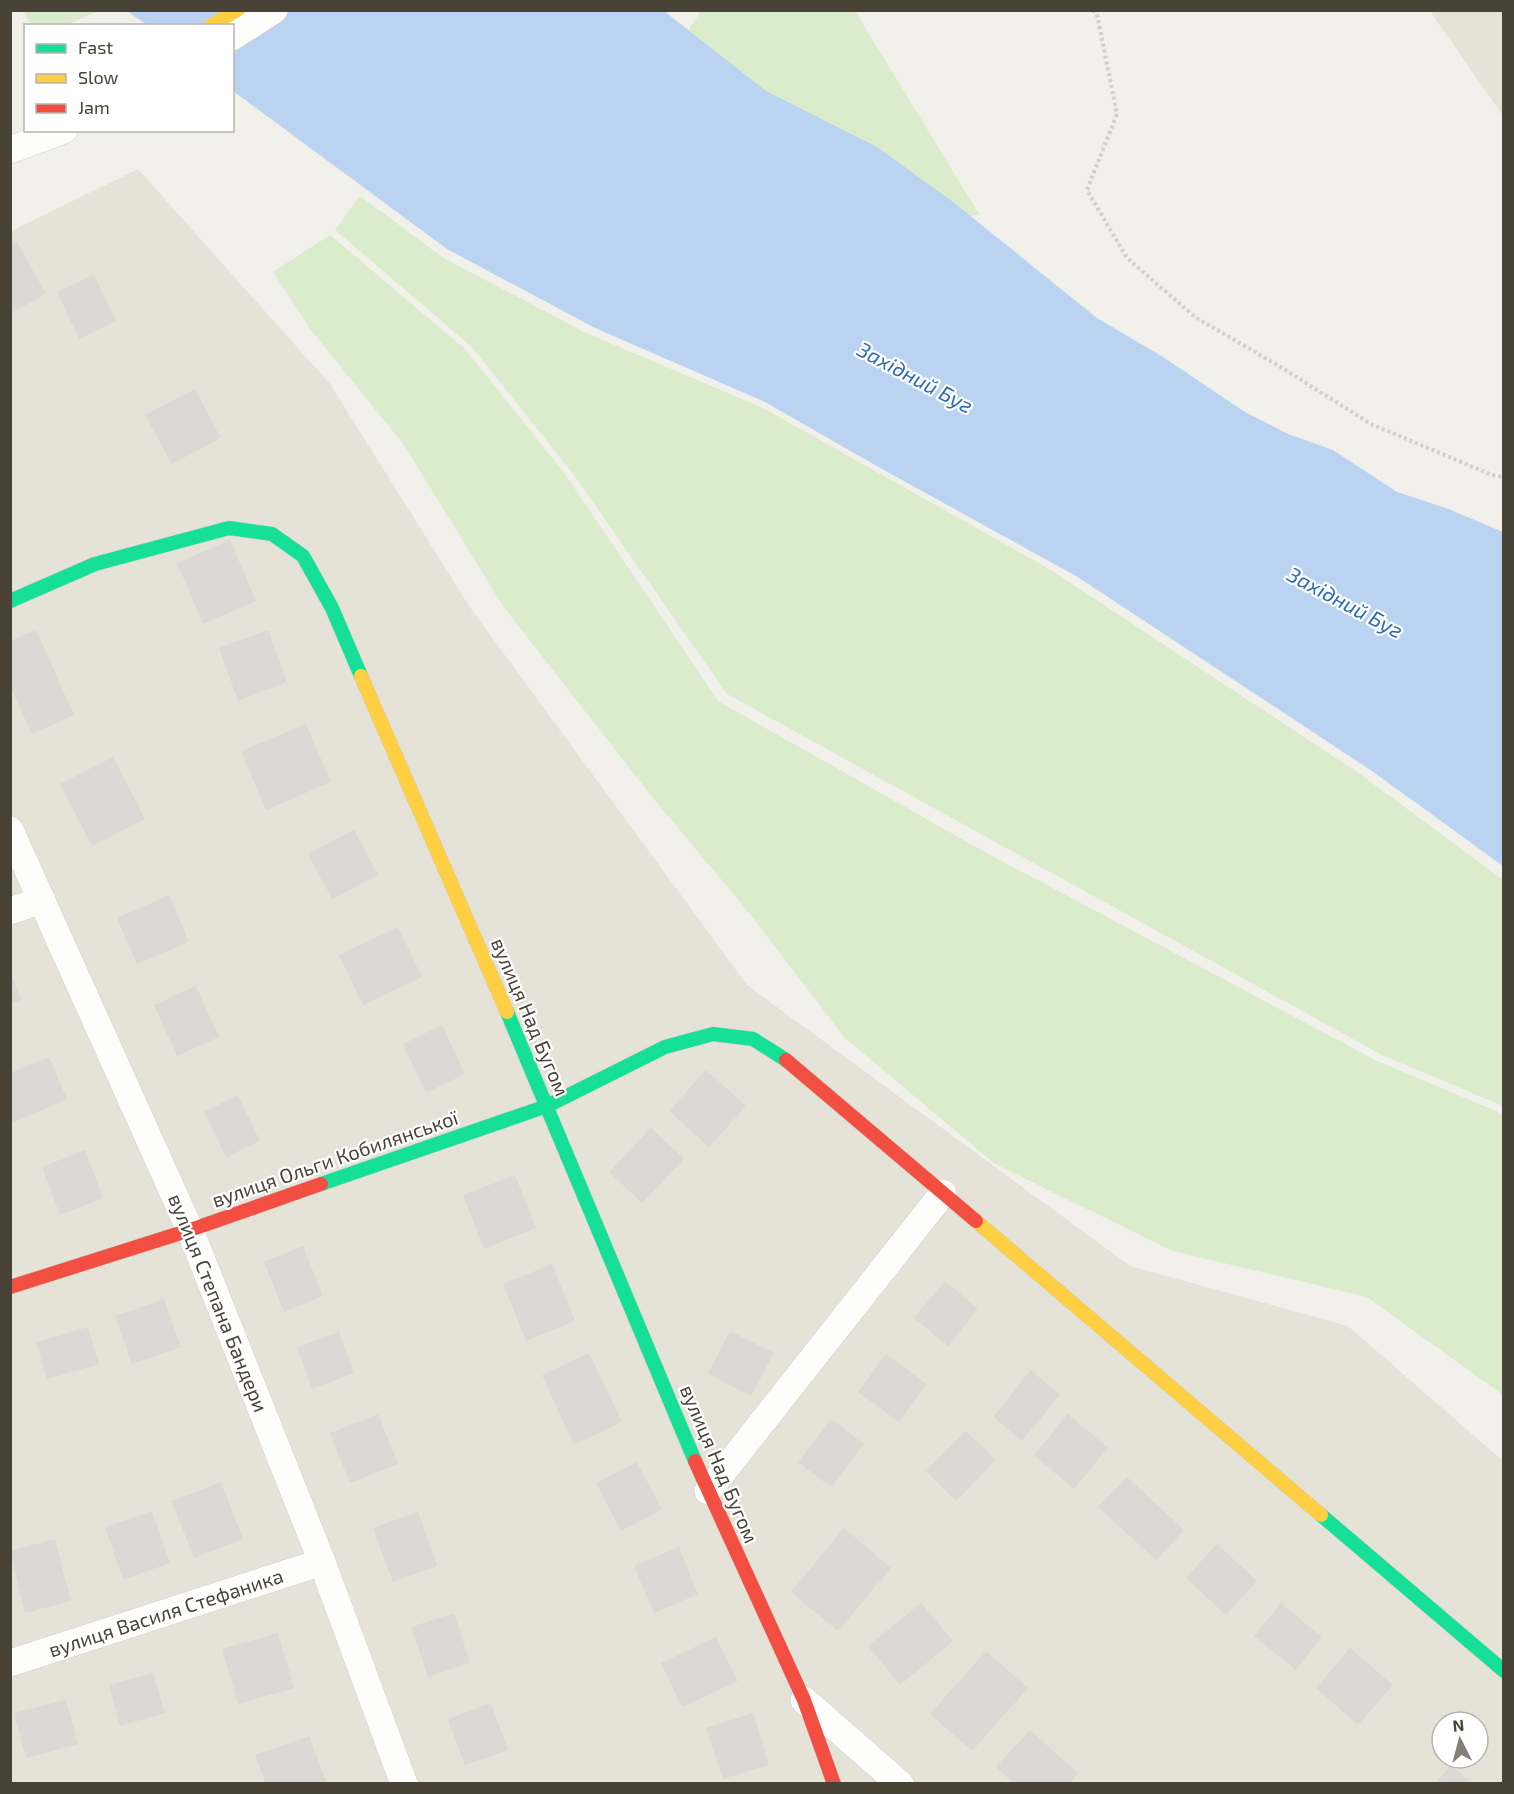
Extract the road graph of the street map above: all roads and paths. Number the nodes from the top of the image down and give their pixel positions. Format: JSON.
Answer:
{"nodes":[{"id":1,"x":237,"y":10,"type":"edge"},
{"id":2,"x":274,"y":10,"type":"edge"},
{"id":3,"x":1093,"y":10,"type":"edge"},
{"id":4,"x":214,"y":24,"type":"edge"},
{"id":5,"x":234,"y":36,"type":"edge"},
{"id":6,"x":24,"y":131,"type":"edge"},
{"id":7,"x":59,"y":132,"type":"edge"},
{"id":8,"x":10,"y":139,"type":"edge"},
{"id":9,"x":10,"y":150,"type":"edge"},
{"id":10,"x":1503,"y":477,"type":"edge"},
{"id":11,"x":10,"y":601,"type":"edge"},
{"id":12,"x":10,"y":830,"type":"edge"},
{"id":13,"x":42,"y":900,"type":"junction"},
{"id":14,"x":10,"y":910,"type":"edge"},
{"id":15,"x":548,"y":1106,"type":"junction"},
{"id":16,"x":943,"y":1193,"type":"junction"},
{"id":17,"x":190,"y":1230,"type":"junction"},
{"id":18,"x":10,"y":1287,"type":"edge"},
{"id":19,"x":708,"y":1491,"type":"junction"},
{"id":20,"x":322,"y":1562,"type":"junction"},
{"id":21,"x":10,"y":1663,"type":"edge"},
{"id":22,"x":1503,"y":1671,"type":"edge"},
{"id":23,"x":804,"y":1700,"type":"junction"},
{"id":24,"x":404,"y":1784,"type":"edge"},
{"id":25,"x":834,"y":1784,"type":"edge"},
{"id":26,"x":900,"y":1784,"type":"edge"}],
"edges":[{"from":1,"to":4,"type":"street"},
{"from":2,"to":5,"type":"street"},
{"from":3,"to":10,"type":"path"},
{"from":6,"to":8,"type":"street"},
{"from":7,"to":9,"type":"street"},
{"from":11,"to":15,"type":"street","name":"вулиця Над Бугом"},
{"from":12,"to":13,"type":"street","name":"вулиця Степана Бандери"},
{"from":13,"to":14,"type":"street"},
{"from":13,"to":17,"type":"street","name":"вулиця Степана Бандери"},
{"from":15,"to":16,"type":"street","name":"вулиця Ольги Кобилянської"},
{"from":15,"to":17,"type":"street","name":"вулиця Ольги Кобилянської"},
{"from":15,"to":19,"type":"street","name":"вулиця Над Бугом"},
{"from":16,"to":19,"type":"street"},
{"from":16,"to":22,"type":"street","name":"вулиця Ольги Кобилянської"},
{"from":17,"to":18,"type":"street","name":"вулиця Ольги Кобилянської"},
{"from":17,"to":20,"type":"street","name":"вулиця Степана Бандери"},
{"from":19,"to":23,"type":"street","name":"вулиця Над Бугом"},
{"from":20,"to":21,"type":"street","name":"вулиця Василя Стефаника"},
{"from":20,"to":24,"type":"street","name":"вулиця Степана Бандери"},
{"from":23,"to":25,"type":"street","name":"вулиця Над Бугом"},
{"from":23,"to":26,"type":"street"}]}
